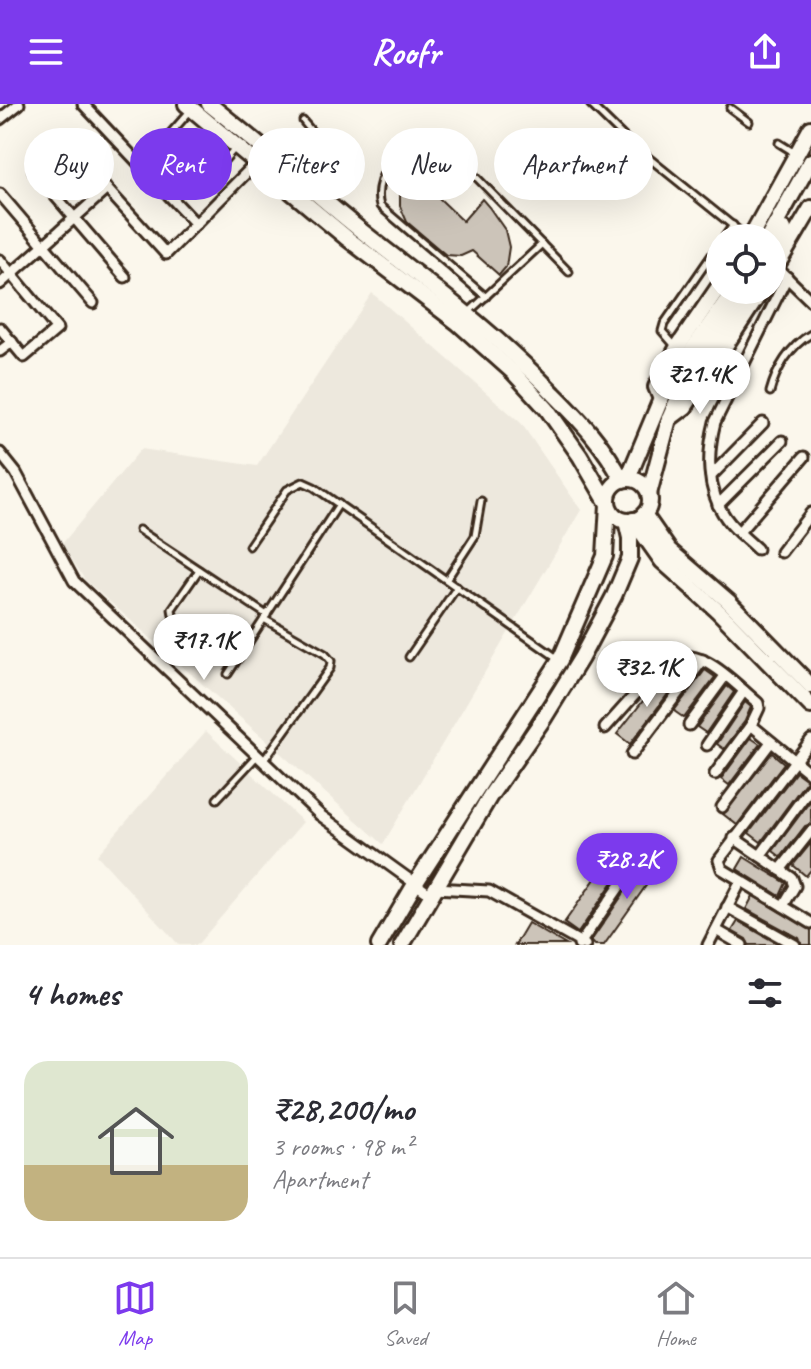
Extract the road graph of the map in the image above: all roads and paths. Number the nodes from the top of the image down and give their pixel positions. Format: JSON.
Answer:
{"nodes":[{"id":1,"x":19,"y":104,"type":"edge"},
{"id":2,"x":83,"y":104,"type":"edge"},
{"id":3,"x":209,"y":104,"type":"edge"},
{"id":4,"x":590,"y":104,"type":"edge"},
{"id":5,"x":192,"y":106,"type":"edge"},
{"id":6,"x":730,"y":108,"type":"dead end"},
{"id":7,"x":0,"y":119,"type":"edge"},
{"id":8,"x":303,"y":121,"type":"dead end"},
{"id":9,"x":749,"y":122,"type":"dead end"},
{"id":10,"x":176,"y":128,"type":"edge"},
{"id":11,"x":811,"y":128,"type":"edge"},
{"id":12,"x":248,"y":142,"type":"edge"},
{"id":13,"x":779,"y":143,"type":"dead end"},
{"id":14,"x":237,"y":145,"type":"junction"},
{"id":15,"x":248,"y":150,"type":"edge"},
{"id":16,"x":232,"y":151,"type":"edge"},
{"id":17,"x":796,"y":155,"type":"junction"},
{"id":18,"x":811,"y":161,"type":"edge"},
{"id":19,"x":248,"y":171,"type":"edge"},
{"id":20,"x":811,"y":180,"type":"edge"},
{"id":21,"x":0,"y":194,"type":"edge"},
{"id":22,"x":114,"y":197,"type":"edge"},
{"id":23,"x":59,"y":200,"type":"edge"},
{"id":24,"x":95,"y":200,"type":"edge"},
{"id":25,"x":314,"y":200,"type":"edge"},
{"id":26,"x":316,"y":202,"type":"junction"},
{"id":27,"x":811,"y":208,"type":"edge"},
{"id":28,"x":75,"y":218,"type":"junction"},
{"id":29,"x":196,"y":224,"type":"junction"},
{"id":30,"x":732,"y":224,"type":"edge"},
{"id":31,"x":757,"y":224,"type":"edge"},
{"id":32,"x":776,"y":224,"type":"edge"},
{"id":33,"x":786,"y":226,"type":"edge"},
{"id":34,"x":542,"y":244,"type":"junction"},
{"id":35,"x":44,"y":245,"type":"junction"},
{"id":36,"x":786,"y":257,"type":"edge"},
{"id":37,"x":0,"y":260,"type":"edge"},
{"id":38,"x":706,"y":263,"type":"edge"},
{"id":39,"x":569,"y":272,"type":"dead end"},
{"id":40,"x":12,"y":274,"type":"junction"},
{"id":41,"x":125,"y":277,"type":"dead end"},
{"id":42,"x":786,"y":280,"type":"edge"},
{"id":43,"x":0,"y":284,"type":"edge"},
{"id":44,"x":486,"y":297,"type":"junction"},
{"id":45,"x":811,"y":301,"type":"edge"},
{"id":46,"x":93,"y":303,"type":"dead end"},
{"id":47,"x":707,"y":304,"type":"edge"},
{"id":48,"x":725,"y":304,"type":"edge"},
{"id":49,"x":736,"y":304,"type":"edge"},
{"id":50,"x":753,"y":304,"type":"edge"},
{"id":51,"x":765,"y":304,"type":"edge"},
{"id":52,"x":463,"y":318,"type":"junction"},
{"id":53,"x":0,"y":328,"type":"edge"},
{"id":54,"x":811,"y":334,"type":"edge"},
{"id":55,"x":12,"y":342,"type":"junction"},
{"id":56,"x":677,"y":348,"type":"junction"},
{"id":57,"x":0,"y":351,"type":"edge"},
{"id":58,"x":677,"y":383,"type":"junction"},
{"id":59,"x":770,"y":392,"type":"dead end"},
{"id":60,"x":661,"y":399,"type":"junction"},
{"id":61,"x":669,"y":419,"type":"junction"},
{"id":62,"x":763,"y":423,"type":"dead end"},
{"id":63,"x":782,"y":441,"type":"dead end"},
{"id":64,"x":0,"y":453,"type":"edge"},
{"id":65,"x":804,"y":457,"type":"dead end"},
{"id":66,"x":711,"y":476,"type":"junction"},
{"id":67,"x":625,"y":479,"type":"junction"},
{"id":68,"x":649,"y":494,"type":"junction"},
{"id":69,"x":481,"y":501,"type":"dead end"},
{"id":70,"x":339,"y":504,"type":"junction"},
{"id":71,"x":608,"y":504,"type":"junction"},
{"id":72,"x":718,"y":505,"type":"junction"},
{"id":73,"x":811,"y":513,"type":"edge"},
{"id":74,"x":634,"y":519,"type":"junction"},
{"id":75,"x":139,"y":530,"type":"dead end"},
{"id":76,"x":739,"y":532,"type":"junction"},
{"id":77,"x":249,"y":546,"type":"dead end"},
{"id":78,"x":757,"y":549,"type":"dead end"},
{"id":79,"x":781,"y":552,"type":"dead end"},
{"id":80,"x":199,"y":570,"type":"junction"},
{"id":81,"x":447,"y":579,"type":"junction"},
{"id":82,"x":457,"y":587,"type":"junction"},
{"id":83,"x":265,"y":617,"type":"junction"},
{"id":84,"x":409,"y":657,"type":"dead end"},
{"id":85,"x":238,"y":659,"type":"junction"},
{"id":86,"x":560,"y":660,"type":"junction"},
{"id":87,"x":703,"y":660,"type":"junction"},
{"id":88,"x":228,"y":674,"type":"dead end"},
{"id":89,"x":725,"y":676,"type":"junction"},
{"id":90,"x":811,"y":686,"type":"edge"},
{"id":91,"x":744,"y":691,"type":"junction"},
{"id":92,"x":811,"y":706,"type":"edge"},
{"id":93,"x":689,"y":725,"type":"dead end"},
{"id":94,"x":751,"y":725,"type":"junction"},
{"id":95,"x":605,"y":728,"type":"dead end"},
{"id":96,"x":811,"y":740,"type":"edge"},
{"id":97,"x":771,"y":742,"type":"junction"},
{"id":98,"x":707,"y":745,"type":"dead end"},
{"id":99,"x":632,"y":754,"type":"dead end"},
{"id":100,"x":261,"y":758,"type":"junction"},
{"id":101,"x":794,"y":761,"type":"junction"},
{"id":102,"x":715,"y":774,"type":"dead end"},
{"id":103,"x":811,"y":774,"type":"edge"},
{"id":104,"x":811,"y":787,"type":"edge"},
{"id":105,"x":217,"y":799,"type":"dead end"},
{"id":106,"x":722,"y":807,"type":"dead end"},
{"id":107,"x":811,"y":831,"type":"edge"},
{"id":108,"x":734,"y":838,"type":"junction"},
{"id":109,"x":644,"y":851,"type":"dead end"},
{"id":110,"x":760,"y":856,"type":"junction"},
{"id":111,"x":780,"y":870,"type":"junction"},
{"id":112,"x":741,"y":881,"type":"junction"},
{"id":113,"x":415,"y":884,"type":"junction"},
{"id":114,"x":433,"y":891,"type":"junction"},
{"id":115,"x":783,"y":906,"type":"junction"},
{"id":116,"x":727,"y":907,"type":"junction"},
{"id":117,"x":811,"y":923,"type":"edge"},
{"id":118,"x":716,"y":930,"type":"junction"},
{"id":119,"x":581,"y":944,"type":"edge"},
{"id":120,"x":379,"y":945,"type":"edge"},
{"id":121,"x":402,"y":945,"type":"edge"},
{"id":122,"x":708,"y":945,"type":"edge"},
{"id":123,"x":742,"y":945,"type":"edge"},
{"id":124,"x":795,"y":945,"type":"edge"}],
"edges":[{"from":1,"to":7,"type":"street"},
{"from":2,"to":29,"type":"street"},
{"from":3,"to":12,"type":"main road"},
{"from":4,"to":30,"type":"lane"},
{"from":5,"to":10,"type":"lane"},
{"from":5,"to":14,"type":"main road"},
{"from":6,"to":9,"type":"lane"},
{"from":8,"to":26,"type":"lane"},
{"from":11,"to":17,"type":"main road"},
{"from":13,"to":17,"type":"lane"},
{"from":14,"to":15,"type":"main road"},
{"from":14,"to":16,"type":"lane"},
{"from":17,"to":31,"type":"main road"},
{"from":18,"to":32,"type":"main road"},
{"from":19,"to":29,"type":"street"},
{"from":20,"to":33,"type":"main road"},
{"from":21,"to":35,"type":"street"},
{"from":22,"to":29,"type":"street"},
{"from":23,"to":28,"type":"street"},
{"from":24,"to":28,"type":"street"},
{"from":25,"to":26,"type":"main road"},
{"from":26,"to":52,"type":"main road"},
{"from":27,"to":36,"type":"main road"},
{"from":28,"to":35,"type":"street"},
{"from":28,"to":41,"type":"street"},
{"from":34,"to":39,"type":"lane"},
{"from":34,"to":44,"type":"lane"},
{"from":34,"to":44,"type":"lane"},
{"from":35,"to":40,"type":"street"},
{"from":35,"to":46,"type":"street"},
{"from":37,"to":40,"type":"street"},
{"from":38,"to":56,"type":"lane"},
{"from":40,"to":43,"type":"street"},
{"from":40,"to":55,"type":"street"},
{"from":42,"to":45,"type":"street"},
{"from":44,"to":52,"type":"lane"},
{"from":47,"to":56,"type":"main road"},
{"from":48,"to":58,"type":"main road"},
{"from":49,"to":58,"type":"main road"},
{"from":50,"to":61,"type":"main road"},
{"from":51,"to":66,"type":"street"},
{"from":52,"to":67,"type":"main road"},
{"from":52,"to":71,"type":"main road"},
{"from":53,"to":55,"type":"street"},
{"from":54,"to":59,"type":"lane"},
{"from":55,"to":57,"type":"street"},
{"from":56,"to":60,"type":"main road"},
{"from":58,"to":60,"type":"main road"},
{"from":58,"to":61,"type":"main road"},
{"from":60,"to":67,"type":"main road"},
{"from":61,"to":68,"type":"main road"},
{"from":62,"to":66,"type":"street"},
{"from":63,"to":72,"type":"street"},
{"from":64,"to":100,"type":"street"},
{"from":65,"to":76,"type":"street"},
{"from":66,"to":72,"type":"street"},
{"from":67,"to":68,"type":"main road"},
{"from":67,"to":71,"type":"main road"},
{"from":68,"to":74,"type":"main road"},
{"from":69,"to":81,"type":"lane"},
{"from":70,"to":77,"type":"lane"},
{"from":70,"to":81,"type":"lane"},
{"from":70,"to":83,"type":"lane"},
{"from":71,"to":74,"type":"main road"},
{"from":71,"to":86,"type":"main road"},
{"from":72,"to":76,"type":"street"},
{"from":73,"to":79,"type":"street"},
{"from":74,"to":90,"type":"main road"},
{"from":74,"to":92,"type":"main road"},
{"from":74,"to":114,"type":"main road"},
{"from":75,"to":80,"type":"lane"},
{"from":76,"to":78,"type":"street"},
{"from":80,"to":83,"type":"lane"},
{"from":80,"to":85,"type":"lane"},
{"from":81,"to":82,"type":"lane"},
{"from":82,"to":84,"type":"lane"},
{"from":82,"to":86,"type":"lane"},
{"from":83,"to":85,"type":"lane"},
{"from":83,"to":100,"type":"lane"},
{"from":85,"to":88,"type":"lane"},
{"from":86,"to":113,"type":"main road"},
{"from":87,"to":89,"type":"street"},
{"from":87,"to":95,"type":"street"},
{"from":87,"to":99,"type":"street"},
{"from":89,"to":91,"type":"street"},
{"from":89,"to":93,"type":"street"},
{"from":91,"to":94,"type":"street"},
{"from":91,"to":98,"type":"street"},
{"from":94,"to":97,"type":"street"},
{"from":94,"to":102,"type":"street"},
{"from":96,"to":101,"type":"street"},
{"from":97,"to":101,"type":"street"},
{"from":97,"to":106,"type":"street"},
{"from":100,"to":105,"type":"lane"},
{"from":100,"to":113,"type":"street"},
{"from":101,"to":103,"type":"street"},
{"from":101,"to":108,"type":"street"},
{"from":104,"to":110,"type":"street"},
{"from":107,"to":111,"type":"street"},
{"from":108,"to":110,"type":"street"},
{"from":108,"to":112,"type":"street"},
{"from":109,"to":119,"type":"street"},
{"from":110,"to":111,"type":"street"},
{"from":111,"to":115,"type":"street"},
{"from":112,"to":115,"type":"street"},
{"from":112,"to":116,"type":"street"},
{"from":113,"to":114,"type":"street"},
{"from":113,"to":120,"type":"main road"},
{"from":114,"to":119,"type":"street"},
{"from":114,"to":121,"type":"main road"},
{"from":115,"to":117,"type":"street"},
{"from":116,"to":118,"type":"street"},
{"from":116,"to":124,"type":"street"},
{"from":118,"to":122,"type":"street"},
{"from":118,"to":123,"type":"street"}]}
